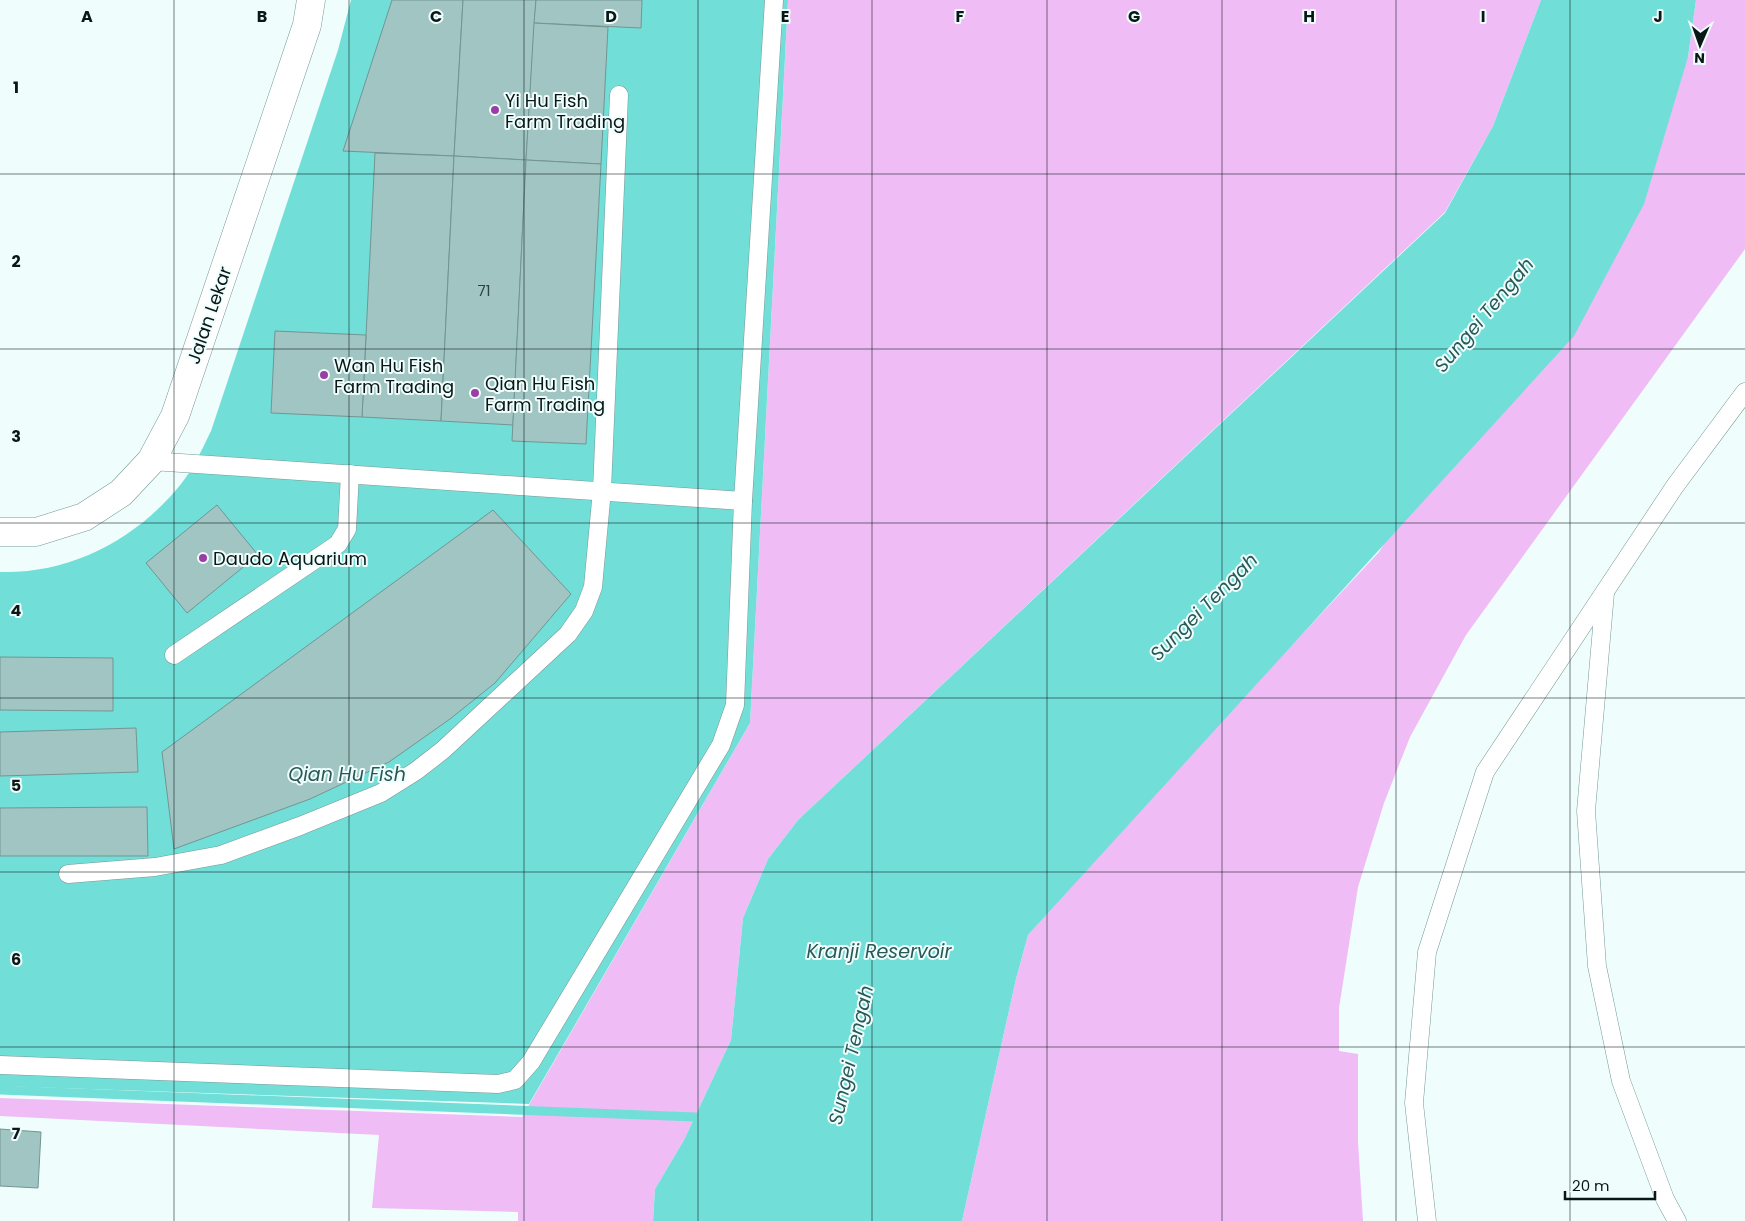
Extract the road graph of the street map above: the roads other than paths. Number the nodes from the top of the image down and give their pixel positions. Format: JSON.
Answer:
{"nodes":[{"id":1,"x":310,"y":0,"type":"edge"},
{"id":2,"x":774,"y":0,"type":"edge"},
{"id":3,"x":619,"y":95,"type":"dead end"},
{"id":4,"x":1745,"y":392,"type":"edge"},
{"id":5,"x":151,"y":461,"type":"junction"},
{"id":6,"x":350,"y":474,"type":"junction"},
{"id":7,"x":602,"y":490,"type":"junction"},
{"id":8,"x":743,"y":501,"type":"junction"},
{"id":9,"x":0,"y":532,"type":"edge"},
{"id":10,"x":1606,"y":590,"type":"junction"},
{"id":11,"x":174,"y":655,"type":"dead end"},
{"id":12,"x":68,"y":874,"type":"dead end"},
{"id":13,"x":0,"y":1065,"type":"edge"},
{"id":14,"x":1427,"y":1221,"type":"edge"},
{"id":15,"x":1677,"y":1221,"type":"edge"}],
"edges":[{"from":1,"to":5,"type":"street","name":"Jalan Lekar"},
{"from":2,"to":8,"type":"lane"},
{"from":3,"to":7,"type":"lane"},
{"from":4,"to":10,"type":"lane"},
{"from":5,"to":6,"type":"lane"},
{"from":5,"to":9,"type":"street","name":"Jalan Lekar"},
{"from":6,"to":7,"type":"lane"},
{"from":6,"to":11,"type":"lane"},
{"from":7,"to":8,"type":"lane"},
{"from":7,"to":12,"type":"lane"},
{"from":8,"to":13,"type":"lane"},
{"from":10,"to":14,"type":"lane"},
{"from":10,"to":15,"type":"lane"}]}
